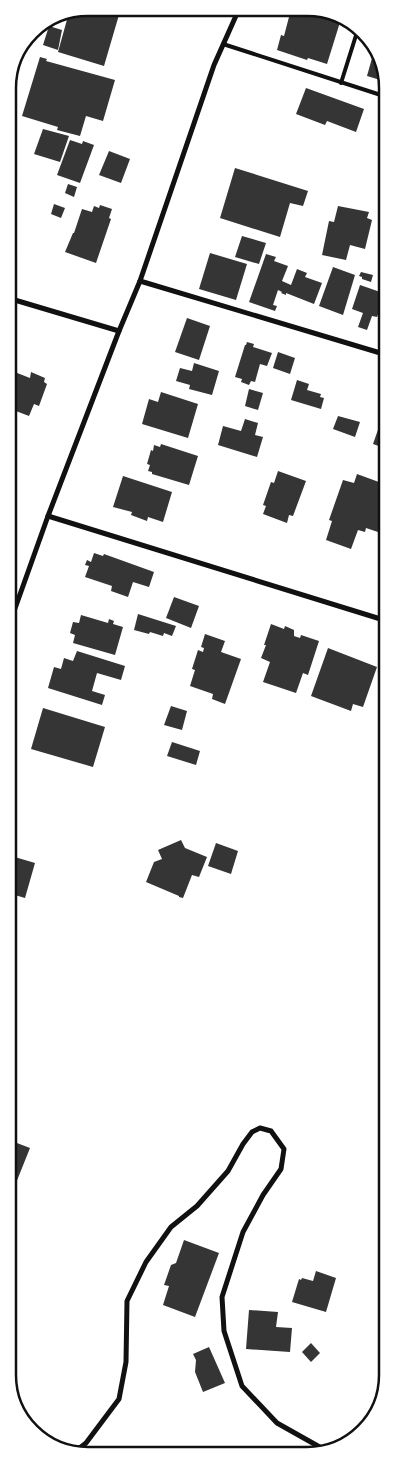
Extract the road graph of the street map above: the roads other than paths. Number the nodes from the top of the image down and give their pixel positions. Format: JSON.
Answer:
{"nodes":[{"id":1,"x":236,"y":16,"type":"edge"},
{"id":2,"x":356,"y":35,"type":"edge"},
{"id":3,"x":224,"y":44,"type":"junction"},
{"id":4,"x":341,"y":83,"type":"junction"},
{"id":5,"x":379,"y":95,"type":"edge"},
{"id":6,"x":140,"y":282,"type":"junction"},
{"id":7,"x":16,"y":300,"type":"edge"},
{"id":8,"x":119,"y":331,"type":"junction"},
{"id":9,"x":379,"y":353,"type":"edge"},
{"id":10,"x":48,"y":516,"type":"junction"},
{"id":11,"x":16,"y":606,"type":"edge"},
{"id":12,"x":379,"y":619,"type":"edge"},
{"id":13,"x":81,"y":1446,"type":"edge"},
{"id":14,"x":317,"y":1446,"type":"edge"}],
"edges":[{"from":1,"to":3,"type":"street"},
{"from":2,"to":4,"type":"lane"},
{"from":3,"to":4,"type":"lane"},
{"from":3,"to":6,"type":"street"},
{"from":4,"to":5,"type":"lane"},
{"from":6,"to":8,"type":"street"},
{"from":6,"to":9,"type":"street"},
{"from":7,"to":8,"type":"street"},
{"from":8,"to":10,"type":"street"},
{"from":10,"to":11,"type":"street"},
{"from":10,"to":12,"type":"street"},
{"from":13,"to":14,"type":"street"}]}
